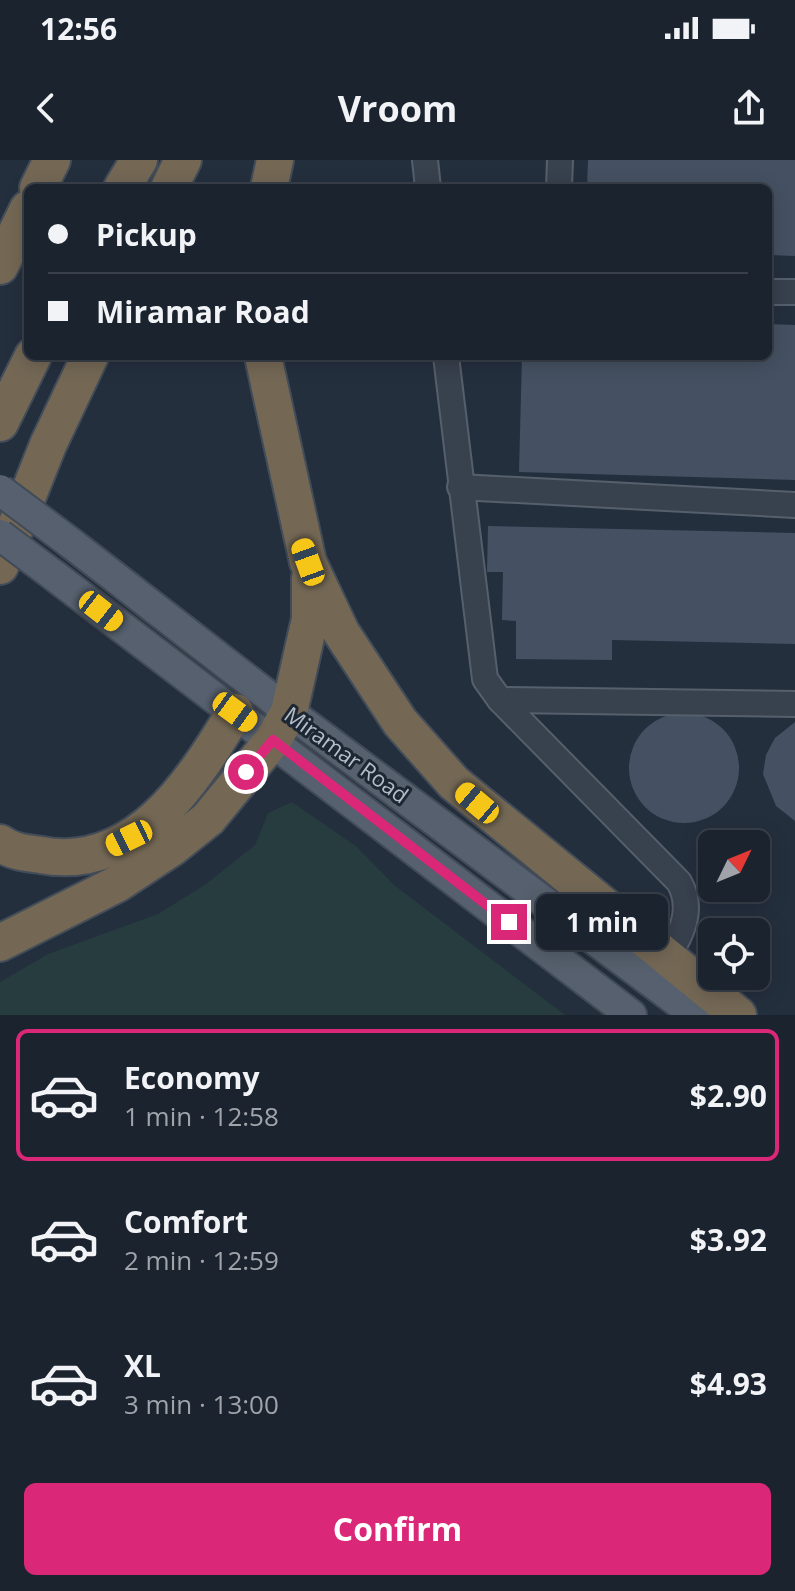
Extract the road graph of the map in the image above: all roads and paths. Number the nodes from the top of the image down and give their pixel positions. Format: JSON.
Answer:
{"nodes":[{"id":1,"x":52,"y":160,"type":"edge"},
{"id":2,"x":139,"y":160,"type":"edge"},
{"id":3,"x":183,"y":160,"type":"edge"},
{"id":4,"x":275,"y":160,"type":"edge"},
{"id":5,"x":425,"y":160,"type":"edge"},
{"id":6,"x":560,"y":160,"type":"edge"},
{"id":7,"x":40,"y":184,"type":"edge"},
{"id":8,"x":124,"y":184,"type":"edge"},
{"id":9,"x":171,"y":184,"type":"edge"},
{"id":10,"x":270,"y":184,"type":"edge"},
{"id":11,"x":428,"y":184,"type":"edge"},
{"id":12,"x":559,"y":184,"type":"edge"},
{"id":13,"x":24,"y":217,"type":"edge"},
{"id":14,"x":0,"y":266,"type":"edge"},
{"id":15,"x":772,"y":292,"type":"edge"},
{"id":16,"x":795,"y":292,"type":"edge"},
{"id":17,"x":31,"y":360,"type":"edge"},
{"id":18,"x":88,"y":360,"type":"edge"},
{"id":19,"x":264,"y":360,"type":"edge"},
{"id":20,"x":446,"y":360,"type":"edge"},
{"id":21,"x":0,"y":423,"type":"edge"},
{"id":22,"x":460,"y":487,"type":"junction"},
{"id":23,"x":0,"y":490,"type":"edge"},
{"id":24,"x":795,"y":505,"type":"edge"},
{"id":25,"x":0,"y":535,"type":"edge"},
{"id":26,"x":308,"y":562,"type":"junction"},
{"id":27,"x":0,"y":566,"type":"edge"},
{"id":28,"x":500,"y":700,"type":"junction"},
{"id":29,"x":795,"y":704,"type":"edge"},
{"id":30,"x":235,"y":712,"type":"junction"},
{"id":31,"x":281,"y":726,"type":"junction"},
{"id":32,"x":0,"y":843,"type":"edge"},
{"id":33,"x":0,"y":943,"type":"edge"},
{"id":34,"x":665,"y":959,"type":"junction"},
{"id":35,"x":631,"y":1015,"type":"edge"},
{"id":36,"x":696,"y":1015,"type":"edge"},
{"id":37,"x":738,"y":1015,"type":"edge"}],
"edges":[{"from":1,"to":7,"type":"highway"},
{"from":2,"to":8,"type":"highway"},
{"from":3,"to":9,"type":"highway"},
{"from":4,"to":10,"type":"highway"},
{"from":5,"to":11,"type":"lane"},
{"from":6,"to":12,"type":"lane"},
{"from":13,"to":14,"type":"highway"},
{"from":15,"to":16,"type":"lane"},
{"from":17,"to":21,"type":"highway"},
{"from":18,"to":27,"type":"highway"},
{"from":19,"to":26,"type":"highway"},
{"from":20,"to":22,"type":"lane"},
{"from":22,"to":24,"type":"lane"},
{"from":22,"to":28,"type":"lane"},
{"from":23,"to":31,"type":"main road","name":"Miramar Road","bridge":true},
{"from":25,"to":30,"type":"main road","name":"Miramar Road","bridge":true},
{"from":26,"to":31,"type":"highway"},
{"from":26,"to":34,"type":"highway"},
{"from":28,"to":29,"type":"lane"},
{"from":28,"to":34,"type":"lane"},
{"from":30,"to":31,"type":"main road","name":"Miramar Road"},
{"from":30,"to":32,"type":"highway"},
{"from":31,"to":33,"type":"highway"},
{"from":31,"to":35,"type":"main road","name":"Miramar Road"},
{"from":31,"to":36,"type":"main road","name":"Miramar Road"},
{"from":34,"to":37,"type":"highway"}]}
